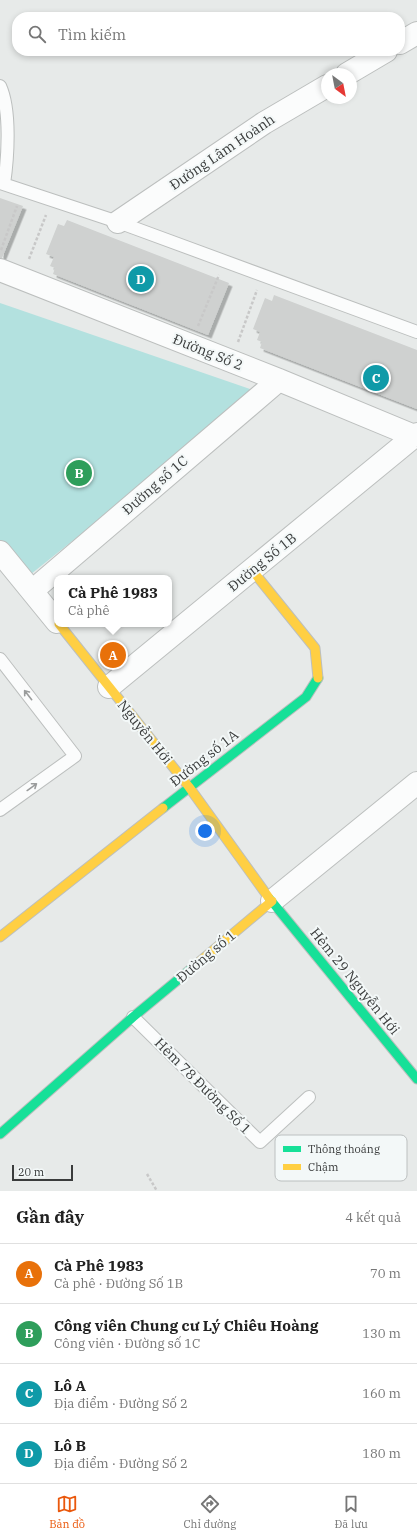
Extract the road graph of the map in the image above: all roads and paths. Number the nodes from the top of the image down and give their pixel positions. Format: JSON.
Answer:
{"nodes":[{"id":1,"x":417,"y":33,"type":"edge"},
{"id":2,"x":405,"y":40,"type":"edge"},
{"id":3,"x":378,"y":56,"type":"edge"},
{"id":4,"x":357,"y":68,"type":"edge"},
{"id":5,"x":0,"y":86,"type":"edge"},
{"id":6,"x":321,"y":90,"type":"edge"},
{"id":7,"x":2,"y":184,"type":"edge"},
{"id":8,"x":23,"y":191,"type":"junction"},
{"id":9,"x":52,"y":200,"type":"junction"},
{"id":10,"x":118,"y":222,"type":"junction"},
{"id":11,"x":0,"y":252,"type":"edge"},
{"id":12,"x":224,"y":261,"type":"junction"},
{"id":13,"x":0,"y":270,"type":"edge"},
{"id":14,"x":263,"y":275,"type":"junction"},
{"id":15,"x":22,"y":278,"type":"junction"},
{"id":16,"x":417,"y":332,"type":"edge"},
{"id":17,"x":191,"y":345,"type":"junction"},
{"id":18,"x":230,"y":361,"type":"junction"},
{"id":19,"x":279,"y":380,"type":"junction"},
{"id":20,"x":416,"y":435,"type":"edge"},
{"id":21,"x":0,"y":552,"type":"edge"},
{"id":22,"x":252,"y":570,"type":"junction"},
{"id":23,"x":32,"y":591,"type":"junction"},
{"id":24,"x":54,"y":618,"type":"edge"},
{"id":25,"x":61,"y":627,"type":"edge"},
{"id":26,"x":0,"y":659,"type":"edge"},
{"id":27,"x":109,"y":687,"type":"junction"},
{"id":28,"x":417,"y":783,"type":"edge"},
{"id":29,"x":189,"y":787,"type":"junction"},
{"id":30,"x":0,"y":810,"type":"edge"},
{"id":31,"x":272,"y":901,"type":"junction"},
{"id":32,"x":0,"y":937,"type":"edge"},
{"id":33,"x":133,"y":1017,"type":"junction"},
{"id":34,"x":417,"y":1079,"type":"edge"},
{"id":35,"x":309,"y":1097,"type":"dead end"},
{"id":36,"x":0,"y":1134,"type":"edge"},
{"id":37,"x":147,"y":1174,"type":"dead end"},
{"id":38,"x":157,"y":1191,"type":"edge"}],
"edges":[{"from":1,"to":2,"type":"street"},
{"from":3,"to":4,"type":"street"},
{"from":5,"to":7,"type":"lane"},
{"from":6,"to":10,"type":"street","name":"Đường Lâm Hoành"},
{"from":7,"to":8,"type":"lane"},
{"from":8,"to":9,"type":"lane"},
{"from":8,"to":11,"type":"path"},
{"from":9,"to":10,"type":"lane"},
{"from":9,"to":15,"type":"path"},
{"from":10,"to":12,"type":"lane"},
{"from":12,"to":14,"type":"lane"},
{"from":12,"to":17,"type":"path"},
{"from":13,"to":15,"type":"street","name":"Đường Số 2"},
{"from":14,"to":16,"type":"lane"},
{"from":14,"to":18,"type":"path"},
{"from":15,"to":17,"type":"street","name":"Đường Số 2"},
{"from":17,"to":18,"type":"street","name":"Đường Số 2"},
{"from":18,"to":19,"type":"street","name":"Đường Số 2"},
{"from":19,"to":20,"type":"street","name":"Đường Số 2"},
{"from":19,"to":23,"type":"street","name":"Đường số 1C"},
{"from":20,"to":22,"type":"street","name":"Đường Số 1B"},
{"from":21,"to":23,"type":"street","name":"Nguyễn Hới"},
{"from":22,"to":27,"type":"street","name":"Đường Số 1B"},
{"from":22,"to":29,"type":"street","name":"Đường số 1A"},
{"from":23,"to":24,"type":"street","name":"Nguyễn Hới"},
{"from":25,"to":27,"type":"street","name":"Nguyễn Hới"},
{"from":30,"to":26,"type":"lane","one_way":true},
{"from":27,"to":29,"type":"street","name":"Nguyễn Hới"},
{"from":28,"to":31,"type":"street","name":"Đường số 1"},
{"from":29,"to":31,"type":"street","name":"Nguyễn Hới"},
{"from":29,"to":32,"type":"street","name":"Đường số 1A"},
{"from":31,"to":33,"type":"street","name":"Đường số 1"},
{"from":31,"to":34,"type":"street","name":"Hẻm 29 Nguyễn Hới"},
{"from":33,"to":35,"type":"lane","name":"Hẻm 78 Đường Số 1"},
{"from":33,"to":36,"type":"street","name":"Đường số 1"},
{"from":37,"to":38,"type":"path"}]}
